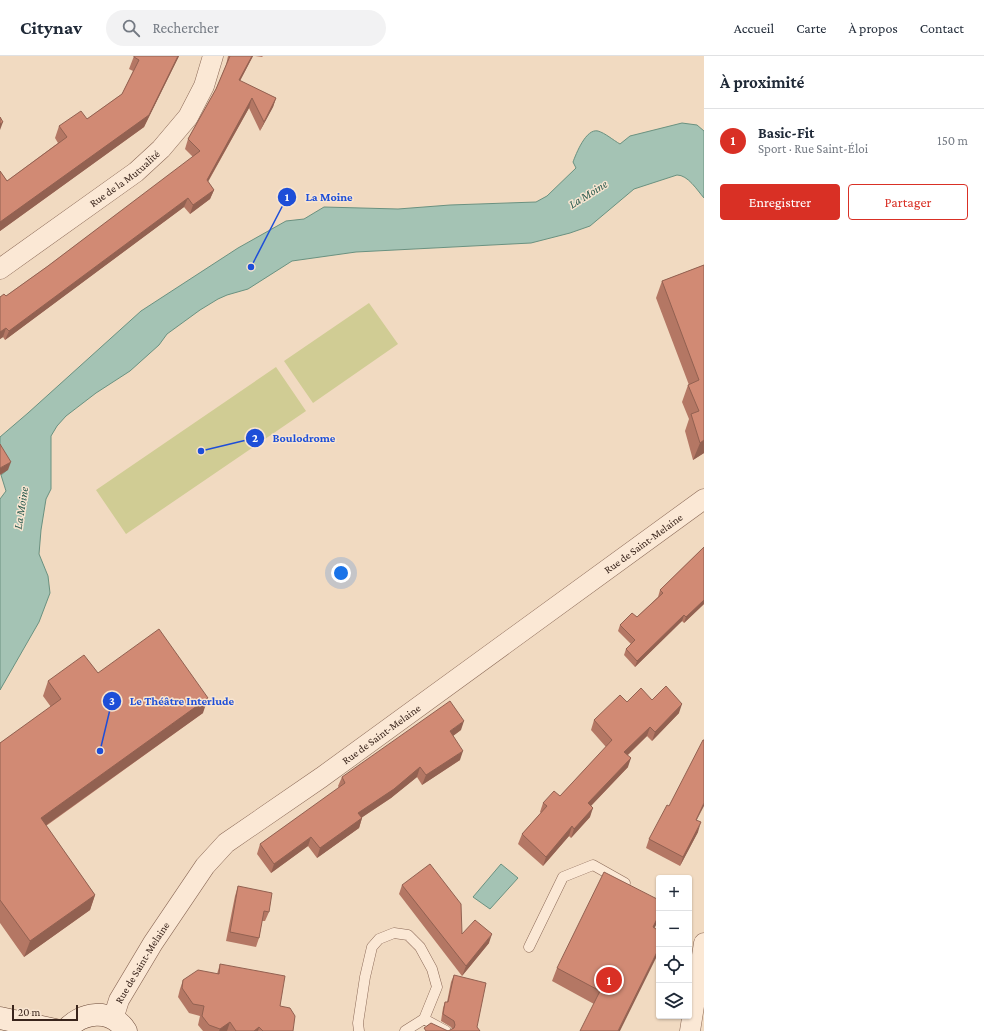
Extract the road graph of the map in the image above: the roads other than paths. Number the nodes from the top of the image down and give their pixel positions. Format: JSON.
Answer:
{"nodes":[{"id":1,"x":212,"y":56,"type":"edge"},
{"id":2,"x":0,"y":269,"type":"edge"},
{"id":3,"x":704,"y":499,"type":"edge"},
{"id":4,"x":631,"y":886,"type":"edge"},
{"id":5,"x":704,"y":943,"type":"edge"},
{"id":6,"x":530,"y":947,"type":"dead end"},
{"id":7,"x":0,"y":1018,"type":"edge"},
{"id":8,"x":424,"y":1019,"type":"junction"},
{"id":9,"x":120,"y":1025,"type":"edge"},
{"id":10,"x":60,"y":1031,"type":"edge"},
{"id":11,"x":64,"y":1031,"type":"edge"},
{"id":12,"x":359,"y":1031,"type":"edge"},
{"id":13,"x":405,"y":1031,"type":"edge"},
{"id":14,"x":446,"y":1031,"type":"edge"},
{"id":15,"x":690,"y":1031,"type":"edge"}],
"edges":[{"from":1,"to":2,"type":"street","name":"Rue de la Mutualité"},
{"from":3,"to":9,"type":"street","name":"Rue de Saint-Melaine"},
{"from":4,"to":6,"type":"lane"},
{"from":5,"to":15,"type":"street"},
{"from":7,"to":10,"type":"main road"},
{"from":8,"to":12,"type":"lane"},
{"from":8,"to":13,"type":"lane"},
{"from":8,"to":14,"type":"lane"},
{"from":9,"to":11,"type":"main road"}]}
